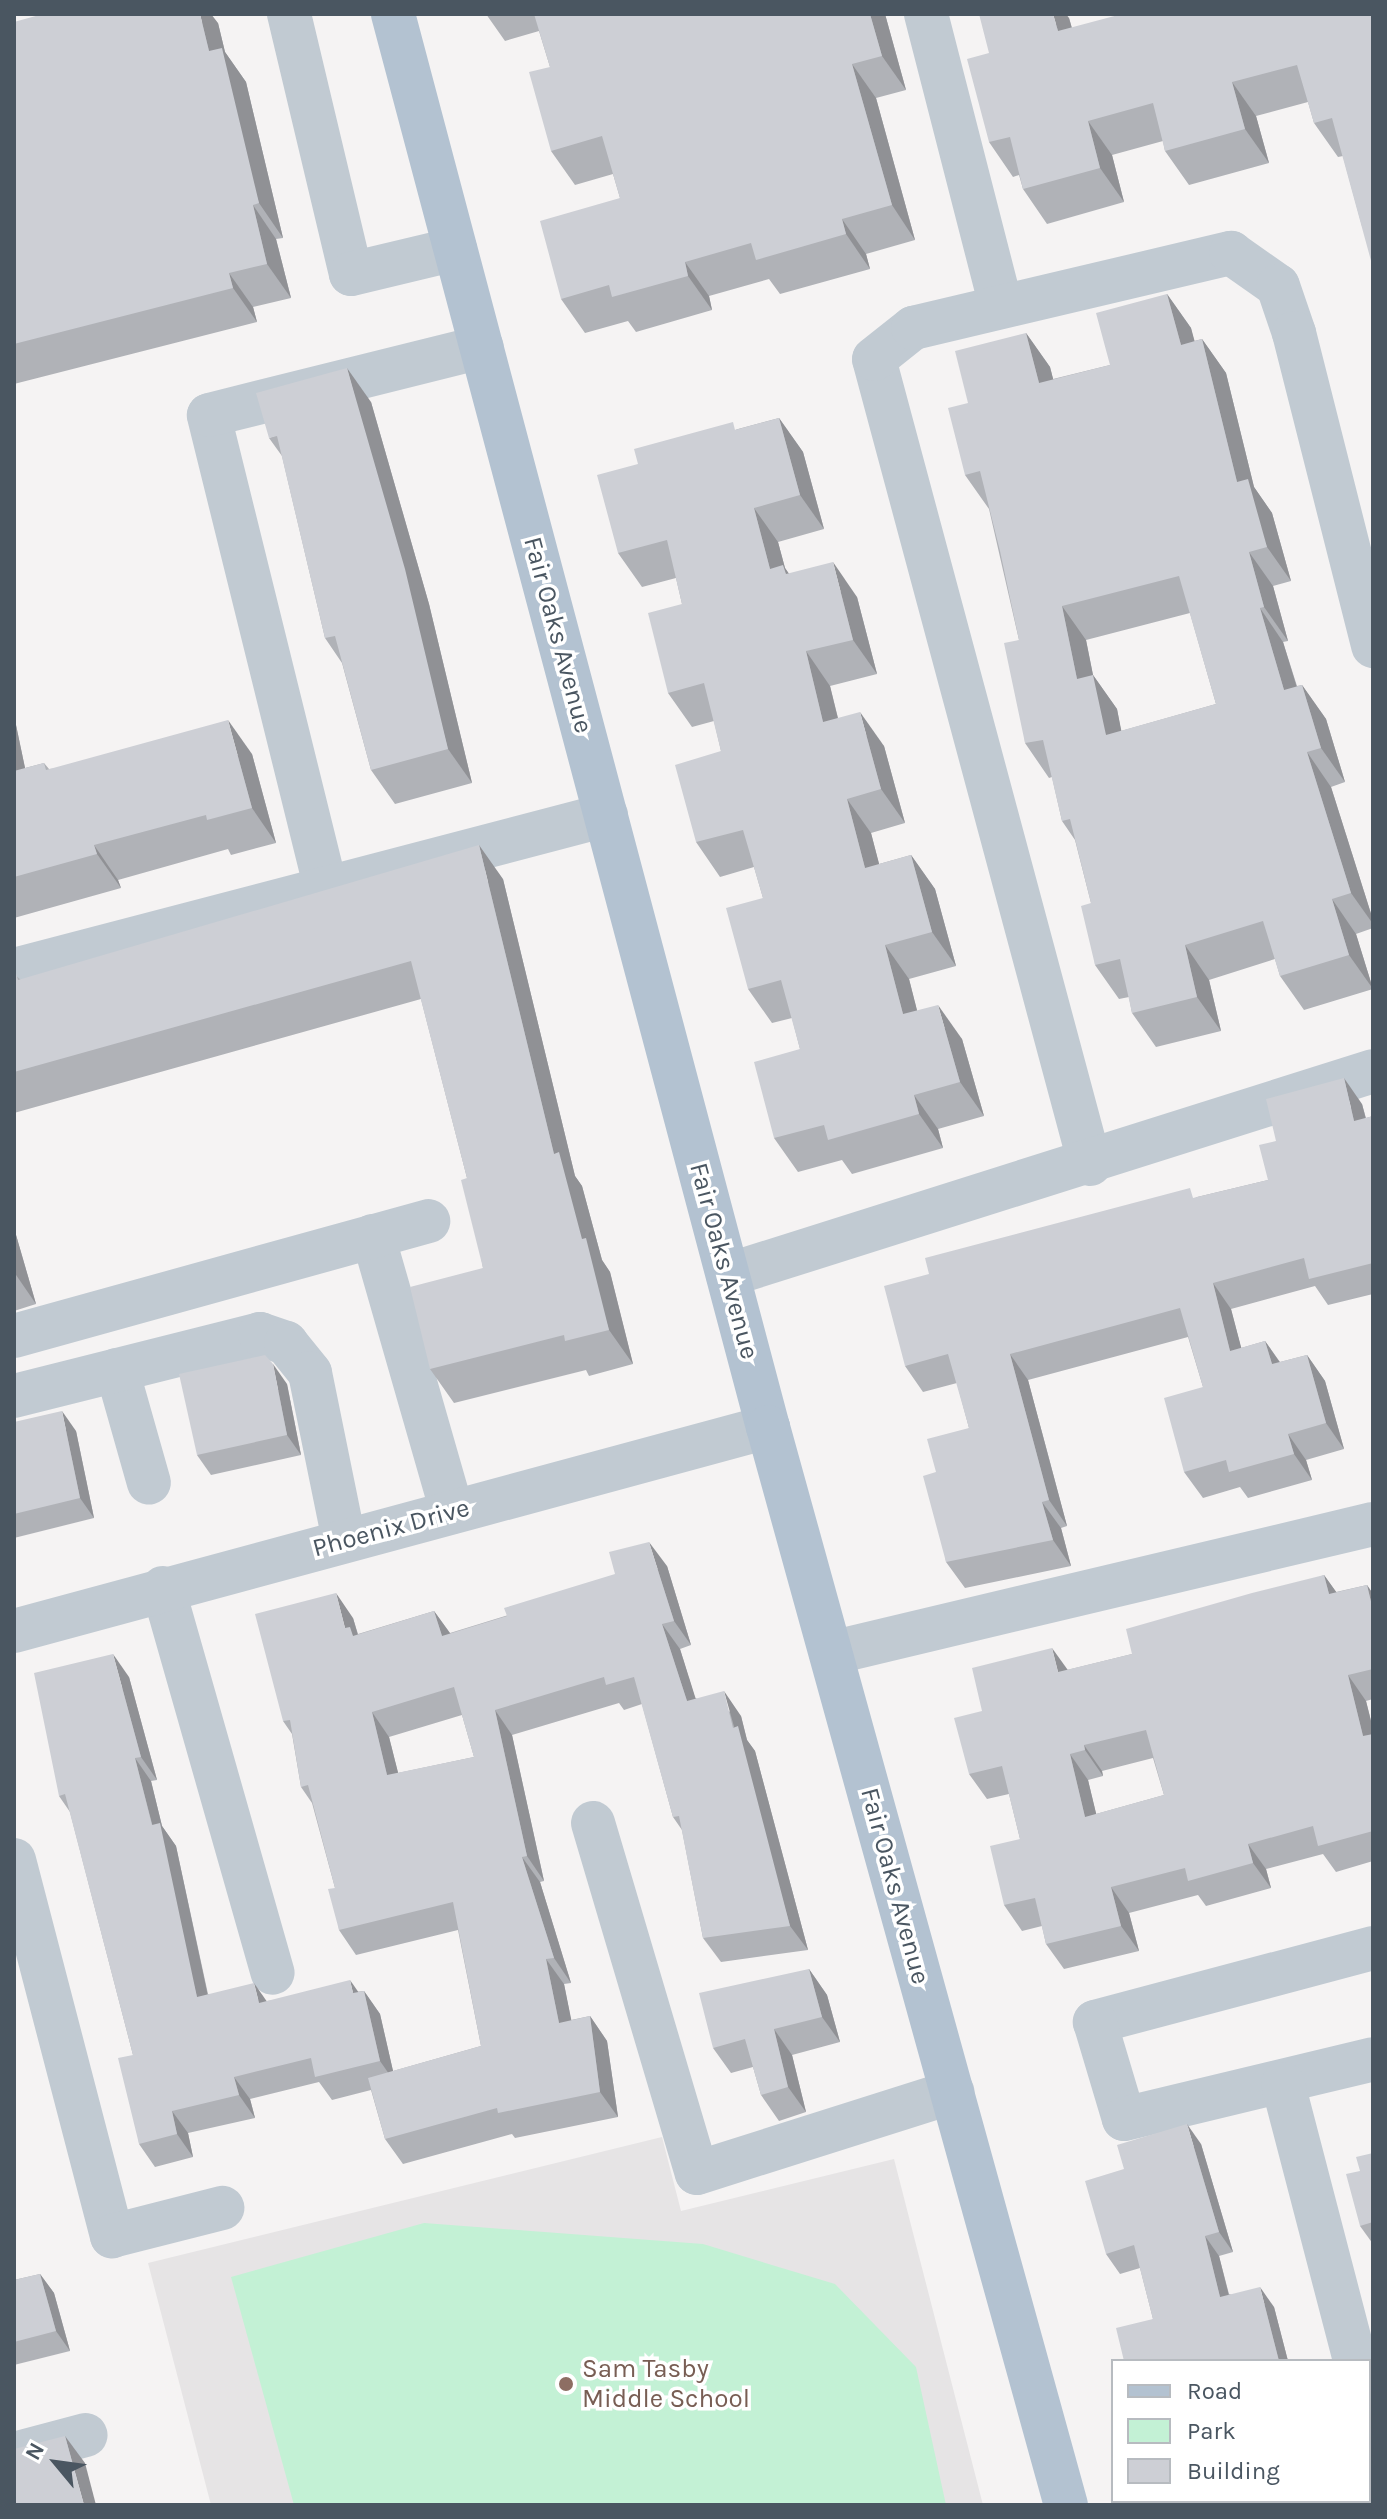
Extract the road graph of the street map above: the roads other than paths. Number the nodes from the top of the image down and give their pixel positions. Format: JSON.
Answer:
{"nodes":[{"id":1,"x":289,"y":14,"type":"edge"},
{"id":2,"x":393,"y":14,"type":"edge"},
{"id":3,"x":926,"y":14,"type":"edge"},
{"id":4,"x":455,"y":249,"type":"junction"},
{"id":5,"x":1001,"y":307,"type":"junction"},
{"id":6,"x":482,"y":347,"type":"junction"},
{"id":7,"x":1373,"y":646,"type":"edge"},
{"id":8,"x":606,"y":815,"type":"junction"},
{"id":9,"x":326,"y":889,"type":"junction"},
{"id":10,"x":14,"y":970,"type":"edge"},
{"id":11,"x":1373,"y":1071,"type":"edge"},
{"id":12,"x":1090,"y":1164,"type":"junction"},
{"id":13,"x":428,"y":1221,"type":"dead end"},
{"id":14,"x":373,"y":1236,"type":"junction"},
{"id":15,"x":728,"y":1275,"type":"junction"},
{"id":16,"x":14,"y":1336,"type":"edge"},
{"id":17,"x":117,"y":1370,"type":"junction"},
{"id":18,"x":14,"y":1396,"type":"edge"},
{"id":19,"x":768,"y":1427,"type":"junction"},
{"id":20,"x":149,"y":1483,"type":"dead end"},
{"id":21,"x":452,"y":1512,"type":"junction"},
{"id":22,"x":1373,"y":1524,"type":"edge"},
{"id":23,"x":344,"y":1540,"type":"junction"},
{"id":24,"x":163,"y":1588,"type":"junction"},
{"id":25,"x":14,"y":1631,"type":"edge"},
{"id":26,"x":831,"y":1653,"type":"junction"},
{"id":27,"x":593,"y":1823,"type":"dead end"},
{"id":28,"x":14,"y":1860,"type":"edge"},
{"id":29,"x":1373,"y":1948,"type":"edge"},
{"id":30,"x":273,"y":1973,"type":"dead end"},
{"id":31,"x":1373,"y":2059,"type":"edge"},
{"id":32,"x":1283,"y":2084,"type":"junction"},
{"id":33,"x":952,"y":2092,"type":"junction"},
{"id":34,"x":222,"y":2208,"type":"dead end"},
{"id":35,"x":1354,"y":2359,"type":"edge"},
{"id":36,"x":86,"y":2435,"type":"dead end"},
{"id":37,"x":14,"y":2454,"type":"edge"},
{"id":38,"x":1066,"y":2505,"type":"edge"}],
"edges":[{"from":1,"to":4,"type":"street"},
{"from":2,"to":4,"type":"main road","name":"Fair Oaks Avenue"},
{"from":3,"to":5,"type":"street"},
{"from":4,"to":6,"type":"main road","name":"Fair Oaks Avenue"},
{"from":5,"to":7,"type":"street"},
{"from":5,"to":12,"type":"street"},
{"from":6,"to":8,"type":"main road","name":"Fair Oaks Avenue"},
{"from":6,"to":9,"type":"street"},
{"from":8,"to":9,"type":"street"},
{"from":8,"to":15,"type":"main road","name":"Fair Oaks Avenue"},
{"from":9,"to":10,"type":"street"},
{"from":11,"to":12,"type":"street"},
{"from":12,"to":15,"type":"street"},
{"from":13,"to":14,"type":"street"},
{"from":14,"to":16,"type":"street"},
{"from":14,"to":21,"type":"street"},
{"from":15,"to":19,"type":"main road","name":"Fair Oaks Avenue"},
{"from":17,"to":18,"type":"street"},
{"from":17,"to":20,"type":"street"},
{"from":17,"to":23,"type":"street"},
{"from":19,"to":21,"type":"street","name":"Phoenix Drive"},
{"from":19,"to":26,"type":"main road","name":"Fair Oaks Avenue"},
{"from":21,"to":23,"type":"street","name":"Phoenix Drive"},
{"from":22,"to":26,"type":"street"},
{"from":23,"to":24,"type":"street","name":"Phoenix Drive"},
{"from":24,"to":25,"type":"street","name":"Phoenix Drive"},
{"from":24,"to":30,"type":"street"},
{"from":26,"to":33,"type":"main road","name":"Fair Oaks Avenue"},
{"from":27,"to":33,"type":"street"},
{"from":28,"to":34,"type":"street"},
{"from":29,"to":32,"type":"street"},
{"from":31,"to":32,"type":"street"},
{"from":32,"to":35,"type":"street"},
{"from":33,"to":38,"type":"main road","name":"Fair Oaks Avenue"},
{"from":36,"to":37,"type":"street"}]}
